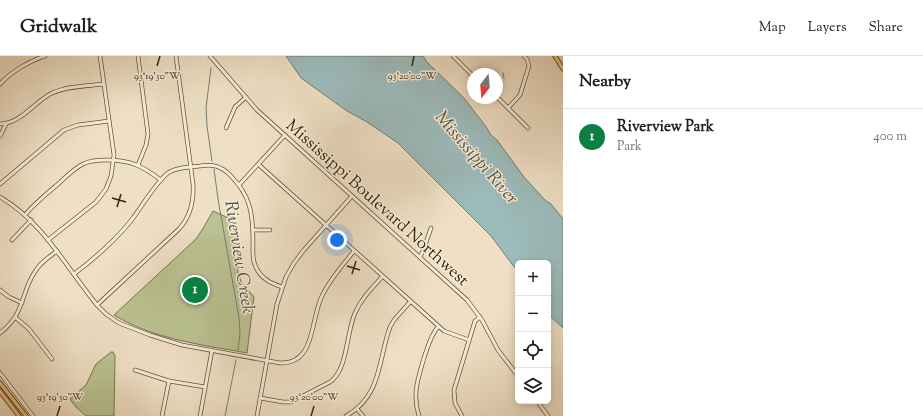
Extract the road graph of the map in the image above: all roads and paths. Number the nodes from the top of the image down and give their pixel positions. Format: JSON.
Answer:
{"nodes":[{"id":1,"x":45,"y":56,"type":"edge"},
{"id":2,"x":100,"y":56,"type":"edge"},
{"id":3,"x":138,"y":56,"type":"edge"},
{"id":4,"x":176,"y":56,"type":"edge"},
{"id":5,"x":210,"y":56,"type":"edge"},
{"id":6,"x":453,"y":56,"type":"edge"},
{"id":7,"x":524,"y":56,"type":"edge"},
{"id":8,"x":555,"y":56,"type":"edge"},
{"id":9,"x":563,"y":69,"type":"edge"},
{"id":10,"x":467,"y":70,"type":"edge"},
{"id":11,"x":0,"y":84,"type":"edge"},
{"id":12,"x":104,"y":84,"type":"junction"},
{"id":13,"x":246,"y":97,"type":"junction"},
{"id":14,"x":503,"y":103,"type":"edge"},
{"id":15,"x":508,"y":108,"type":"junction"},
{"id":16,"x":109,"y":121,"type":"junction"},
{"id":17,"x":0,"y":124,"type":"edge"},
{"id":18,"x":6,"y":124,"type":"junction"},
{"id":19,"x":226,"y":128,"type":"dead end"},
{"id":20,"x":528,"y":128,"type":"dead end"},
{"id":21,"x":285,"y":135,"type":"junction"},
{"id":22,"x":0,"y":136,"type":"edge"},
{"id":23,"x":114,"y":160,"type":"junction"},
{"id":24,"x":138,"y":165,"type":"junction"},
{"id":25,"x":259,"y":165,"type":"junction"},
{"id":26,"x":191,"y":167,"type":"junction"},
{"id":27,"x":161,"y":180,"type":"junction"},
{"id":28,"x":0,"y":184,"type":"edge"},
{"id":29,"x":239,"y":185,"type":"junction"},
{"id":30,"x":352,"y":196,"type":"junction"},
{"id":31,"x":0,"y":197,"type":"edge"},
{"id":32,"x":25,"y":215,"type":"junction"},
{"id":33,"x":31,"y":220,"type":"junction"},
{"id":34,"x":326,"y":225,"type":"junction"},
{"id":35,"x":431,"y":228,"type":"dead end"},
{"id":36,"x":253,"y":230,"type":"junction"},
{"id":37,"x":270,"y":230,"type":"dead end"},
{"id":38,"x":12,"y":240,"type":"dead end"},
{"id":39,"x":48,"y":240,"type":"junction"},
{"id":40,"x":57,"y":251,"type":"junction"},
{"id":41,"x":354,"y":251,"type":"junction"},
{"id":42,"x":420,"y":256,"type":"junction"},
{"id":43,"x":74,"y":274,"type":"junction"},
{"id":44,"x":382,"y":277,"type":"junction"},
{"id":45,"x":282,"y":287,"type":"junction"},
{"id":46,"x":0,"y":290,"type":"edge"},
{"id":47,"x":410,"y":302,"type":"junction"},
{"id":48,"x":22,"y":303,"type":"junction"},
{"id":49,"x":97,"y":305,"type":"junction"},
{"id":50,"x":480,"y":317,"type":"junction"},
{"id":51,"x":16,"y":318,"type":"junction"},
{"id":52,"x":438,"y":327,"type":"junction"},
{"id":53,"x":0,"y":333,"type":"edge"},
{"id":54,"x":469,"y":340,"type":"junction"},
{"id":55,"x":212,"y":350,"type":"junction"},
{"id":56,"x":52,"y":359,"type":"dead end"},
{"id":57,"x":266,"y":361,"type":"junction"},
{"id":58,"x":136,"y":370,"type":"dead end"},
{"id":59,"x":515,"y":372,"type":"edge"},
{"id":60,"x":0,"y":373,"type":"edge"},
{"id":61,"x":169,"y":381,"type":"junction"},
{"id":62,"x":0,"y":383,"type":"edge"},
{"id":63,"x":206,"y":387,"type":"junction"},
{"id":64,"x":0,"y":391,"type":"edge"},
{"id":65,"x":260,"y":398,"type":"junction"},
{"id":66,"x":539,"y":404,"type":"edge"},
{"id":67,"x":357,"y":409,"type":"junction"},
{"id":68,"x":19,"y":416,"type":"edge"},
{"id":69,"x":26,"y":416,"type":"edge"},
{"id":70,"x":33,"y":416,"type":"edge"},
{"id":71,"x":162,"y":416,"type":"edge"},
{"id":72,"x":200,"y":416,"type":"edge"},
{"id":73,"x":257,"y":416,"type":"edge"},
{"id":74,"x":346,"y":416,"type":"edge"},
{"id":75,"x":363,"y":416,"type":"edge"},
{"id":76,"x":419,"y":416,"type":"edge"},
{"id":77,"x":462,"y":416,"type":"edge"},
{"id":78,"x":548,"y":416,"type":"edge"}],
"edges":[{"from":1,"to":11,"type":"street"},
{"from":2,"to":12,"type":"street"},
{"from":3,"to":24,"type":"street"},
{"from":4,"to":26,"type":"street"},
{"from":5,"to":13,"type":"street","name":"Mississippi Boulevard Northwest"},
{"from":6,"to":10,"type":"street"},
{"from":7,"to":15,"type":"street"},
{"from":8,"to":9,"type":"main road"},
{"from":12,"to":16,"type":"street"},
{"from":12,"to":18,"type":"street"},
{"from":13,"to":19,"type":"street"},
{"from":13,"to":21,"type":"street","name":"Mississippi Boulevard Northwest"},
{"from":14,"to":15,"type":"street"},
{"from":15,"to":20,"type":"street"},
{"from":16,"to":23,"type":"street"},
{"from":16,"to":28,"type":"street"},
{"from":17,"to":18,"type":"street"},
{"from":18,"to":22,"type":"street"},
{"from":21,"to":25,"type":"street"},
{"from":21,"to":30,"type":"street","name":"Mississippi Boulevard Northwest"},
{"from":23,"to":24,"type":"street"},
{"from":23,"to":32,"type":"street"},
{"from":23,"to":39,"type":"street"},
{"from":24,"to":27,"type":"street"},
{"from":25,"to":29,"type":"street"},
{"from":25,"to":34,"type":"street"},
{"from":26,"to":27,"type":"street"},
{"from":26,"to":29,"type":"street"},
{"from":26,"to":49,"type":"street"},
{"from":27,"to":43,"type":"street"},
{"from":29,"to":36,"type":"street"},
{"from":30,"to":34,"type":"street"},
{"from":30,"to":42,"type":"street","name":"Mississippi Boulevard Northwest"},
{"from":31,"to":32,"type":"street"},
{"from":32,"to":33,"type":"street"},
{"from":33,"to":38,"type":"street"},
{"from":33,"to":39,"type":"street"},
{"from":34,"to":41,"type":"street"},
{"from":34,"to":45,"type":"street"},
{"from":35,"to":42,"type":"street"},
{"from":36,"to":37,"type":"street"},
{"from":36,"to":45,"type":"street"},
{"from":39,"to":40,"type":"street"},
{"from":40,"to":43,"type":"street"},
{"from":40,"to":48,"type":"street"},
{"from":41,"to":44,"type":"street"},
{"from":41,"to":57,"type":"street"},
{"from":42,"to":50,"type":"street","name":"Mississippi Boulevard Northwest"},
{"from":43,"to":49,"type":"street"},
{"from":44,"to":47,"type":"street"},
{"from":44,"to":65,"type":"street"},
{"from":45,"to":57,"type":"street"},
{"from":46,"to":48,"type":"street"},
{"from":47,"to":52,"type":"street"},
{"from":47,"to":67,"type":"street"},
{"from":48,"to":51,"type":"street"},
{"from":49,"to":55,"type":"street"},
{"from":50,"to":54,"type":"street"},
{"from":50,"to":59,"type":"street","name":"Mississippi Boulevard Northwest"},
{"from":51,"to":53,"type":"street"},
{"from":51,"to":56,"type":"street"},
{"from":52,"to":54,"type":"street"},
{"from":52,"to":76,"type":"street"},
{"from":54,"to":77,"type":"street"},
{"from":55,"to":57,"type":"street"},
{"from":55,"to":63,"type":"street"},
{"from":57,"to":65,"type":"street"},
{"from":58,"to":61,"type":"street"},
{"from":60,"to":70,"type":"street"},
{"from":61,"to":63,"type":"street"},
{"from":61,"to":71,"type":"street"},
{"from":62,"to":69,"type":"main road"},
{"from":63,"to":72,"type":"street"},
{"from":64,"to":68,"type":"main road"},
{"from":65,"to":73,"type":"street"},
{"from":66,"to":78,"type":"street"},
{"from":67,"to":74,"type":"street"},
{"from":67,"to":75,"type":"street"}]}
